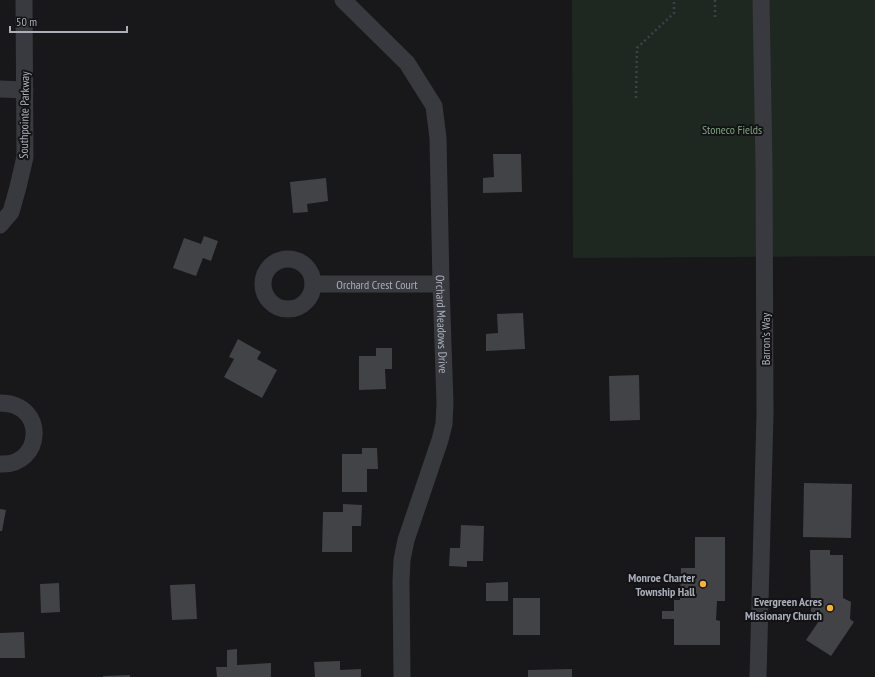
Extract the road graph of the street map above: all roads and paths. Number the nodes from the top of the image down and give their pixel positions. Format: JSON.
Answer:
{"nodes":[{"id":1,"x":24,"y":0,"type":"edge"},
{"id":2,"x":343,"y":0,"type":"edge"},
{"id":3,"x":674,"y":0,"type":"edge"},
{"id":4,"x":715,"y":0,"type":"edge"},
{"id":5,"x":761,"y":0,"type":"edge"},
{"id":6,"x":715,"y":19,"type":"dead end"},
{"id":7,"x":0,"y":89,"type":"edge"},
{"id":8,"x":25,"y":90,"type":"junction"},
{"id":9,"x":636,"y":98,"type":"dead end"},
{"id":10,"x":0,"y":225,"type":"edge"},
{"id":11,"x":313,"y":284,"type":"dead end"},
{"id":12,"x":440,"y":284,"type":"junction"},
{"id":13,"x":0,"y":403,"type":"edge"},
{"id":14,"x":0,"y":464,"type":"edge"},
{"id":15,"x":402,"y":677,"type":"edge"},
{"id":16,"x":758,"y":677,"type":"edge"}],
"edges":[{"from":1,"to":8,"type":"street","name":"Southpointe Parkway"},
{"from":2,"to":12,"type":"street","name":"Orchard Meadows Drive"},
{"from":3,"to":9,"type":"path"},
{"from":4,"to":6,"type":"path"},
{"from":5,"to":16,"type":"street","name":"Barron's Way"},
{"from":7,"to":8,"type":"street"},
{"from":8,"to":10,"type":"street","name":"Southpointe Parkway"},
{"from":11,"to":12,"type":"street","name":"Orchard Crest Court"},
{"from":12,"to":15,"type":"street","name":"Orchard Meadows Drive"},
{"from":13,"to":14,"type":"street"}]}
